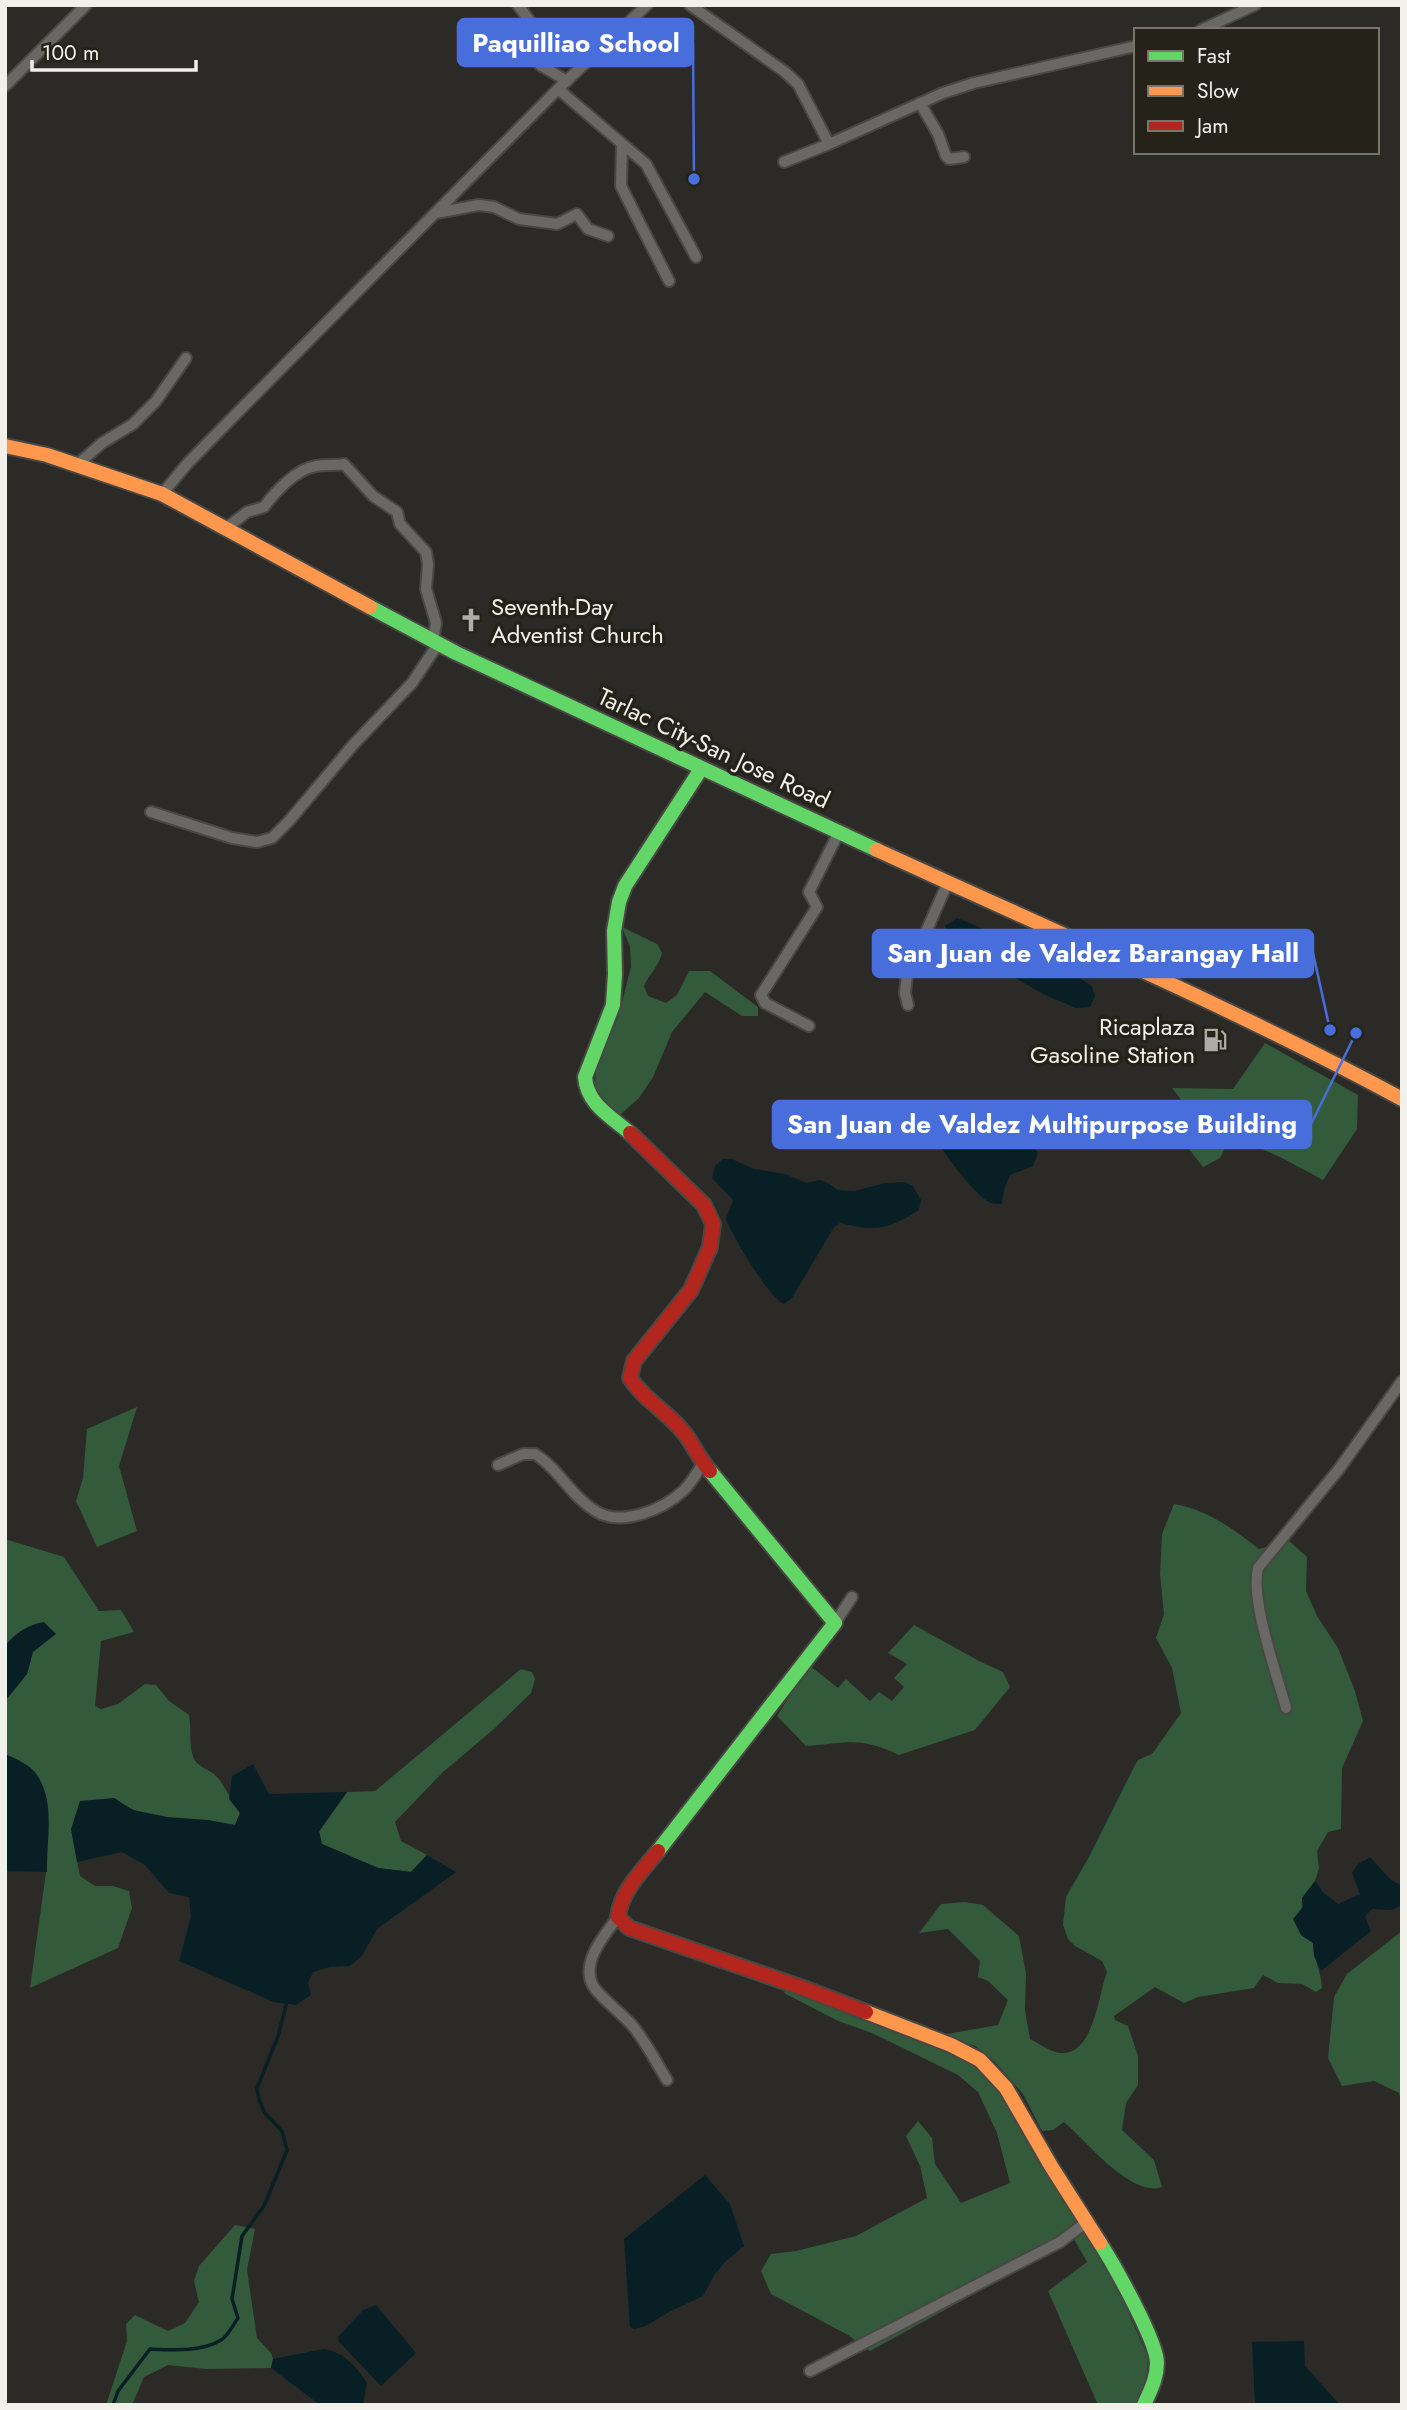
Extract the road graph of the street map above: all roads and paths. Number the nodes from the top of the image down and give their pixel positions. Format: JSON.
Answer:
{"nodes":[{"id":1,"x":86,"y":5,"type":"edge"},
{"id":2,"x":518,"y":5,"type":"edge"},
{"id":3,"x":647,"y":5,"type":"edge"},
{"id":4,"x":691,"y":5,"type":"edge"},
{"id":5,"x":1255,"y":5,"type":"edge"},
{"id":6,"x":1204,"y":28,"type":"edge"},
{"id":7,"x":1134,"y":46,"type":"edge"},
{"id":8,"x":562,"y":85,"type":"junction"},
{"id":9,"x":5,"y":86,"type":"edge"},
{"id":10,"x":920,"y":103,"type":"junction"},
{"id":11,"x":829,"y":144,"type":"junction"},
{"id":12,"x":622,"y":145,"type":"junction"},
{"id":13,"x":964,"y":157,"type":"dead end"},
{"id":14,"x":784,"y":162,"type":"dead end"},
{"id":15,"x":436,"y":213,"type":"junction"},
{"id":16,"x":608,"y":236,"type":"dead end"},
{"id":17,"x":696,"y":257,"type":"dead end"},
{"id":18,"x":669,"y":281,"type":"dead end"},
{"id":19,"x":186,"y":358,"type":"dead end"},
{"id":20,"x":5,"y":446,"type":"edge"},
{"id":21,"x":77,"y":465,"type":"junction"},
{"id":22,"x":162,"y":494,"type":"junction"},
{"id":23,"x":225,"y":528,"type":"junction"},
{"id":24,"x":436,"y":642,"type":"junction"},
{"id":25,"x":701,"y":769,"type":"junction"},
{"id":26,"x":151,"y":812,"type":"dead end"},
{"id":27,"x":839,"y":832,"type":"junction"},
{"id":28,"x":948,"y":882,"type":"junction"},
{"id":29,"x":908,"y":1005,"type":"dead end"},
{"id":30,"x":809,"y":1026,"type":"dead end"},
{"id":31,"x":1402,"y":1099,"type":"edge"},
{"id":32,"x":1402,"y":1381,"type":"edge"},
{"id":33,"x":703,"y":1463,"type":"junction"},
{"id":34,"x":498,"y":1465,"type":"dead end"},
{"id":35,"x":852,"y":1597,"type":"dead end"},
{"id":36,"x":835,"y":1623,"type":"junction"},
{"id":37,"x":1286,"y":1709,"type":"dead end"},
{"id":38,"x":618,"y":1917,"type":"junction"},
{"id":39,"x":667,"y":2080,"type":"dead end"},
{"id":40,"x":1088,"y":2221,"type":"junction"},
{"id":41,"x":810,"y":2371,"type":"dead end"},
{"id":42,"x":1144,"y":2405,"type":"edge"}],
"edges":[{"from":1,"to":9,"type":"street"},
{"from":2,"to":8,"type":"street"},
{"from":3,"to":8,"type":"street"},
{"from":4,"to":11,"type":"street"},
{"from":5,"to":6,"type":"street"},
{"from":7,"to":10,"type":"street"},
{"from":8,"to":12,"type":"street"},
{"from":8,"to":15,"type":"street"},
{"from":10,"to":11,"type":"street"},
{"from":10,"to":13,"type":"street"},
{"from":11,"to":14,"type":"street"},
{"from":12,"to":17,"type":"street"},
{"from":12,"to":18,"type":"street"},
{"from":15,"to":16,"type":"street"},
{"from":15,"to":22,"type":"street"},
{"from":19,"to":21,"type":"street"},
{"from":20,"to":21,"type":"street","name":"Tarlac City-San Jose Road"},
{"from":21,"to":22,"type":"street","name":"Tarlac City-San Jose Road"},
{"from":22,"to":23,"type":"street","name":"Tarlac City-San Jose Road"},
{"from":23,"to":24,"type":"street","name":"Tarlac City-San Jose Road"},
{"from":23,"to":24,"type":"street"},
{"from":24,"to":25,"type":"street","name":"Tarlac City-San Jose Road"},
{"from":24,"to":26,"type":"street"},
{"from":25,"to":27,"type":"street","name":"Tarlac City-San Jose Road"},
{"from":25,"to":33,"type":"street"},
{"from":27,"to":28,"type":"street","name":"Tarlac City-San Jose Road"},
{"from":27,"to":30,"type":"street"},
{"from":28,"to":29,"type":"street"},
{"from":28,"to":31,"type":"street","name":"Tarlac City-San Jose Road"},
{"from":32,"to":37,"type":"street"},
{"from":33,"to":34,"type":"street"},
{"from":33,"to":36,"type":"street"},
{"from":35,"to":36,"type":"street"},
{"from":36,"to":38,"type":"street"},
{"from":38,"to":39,"type":"street"},
{"from":38,"to":40,"type":"street"},
{"from":40,"to":41,"type":"street"},
{"from":40,"to":42,"type":"street"}]}
